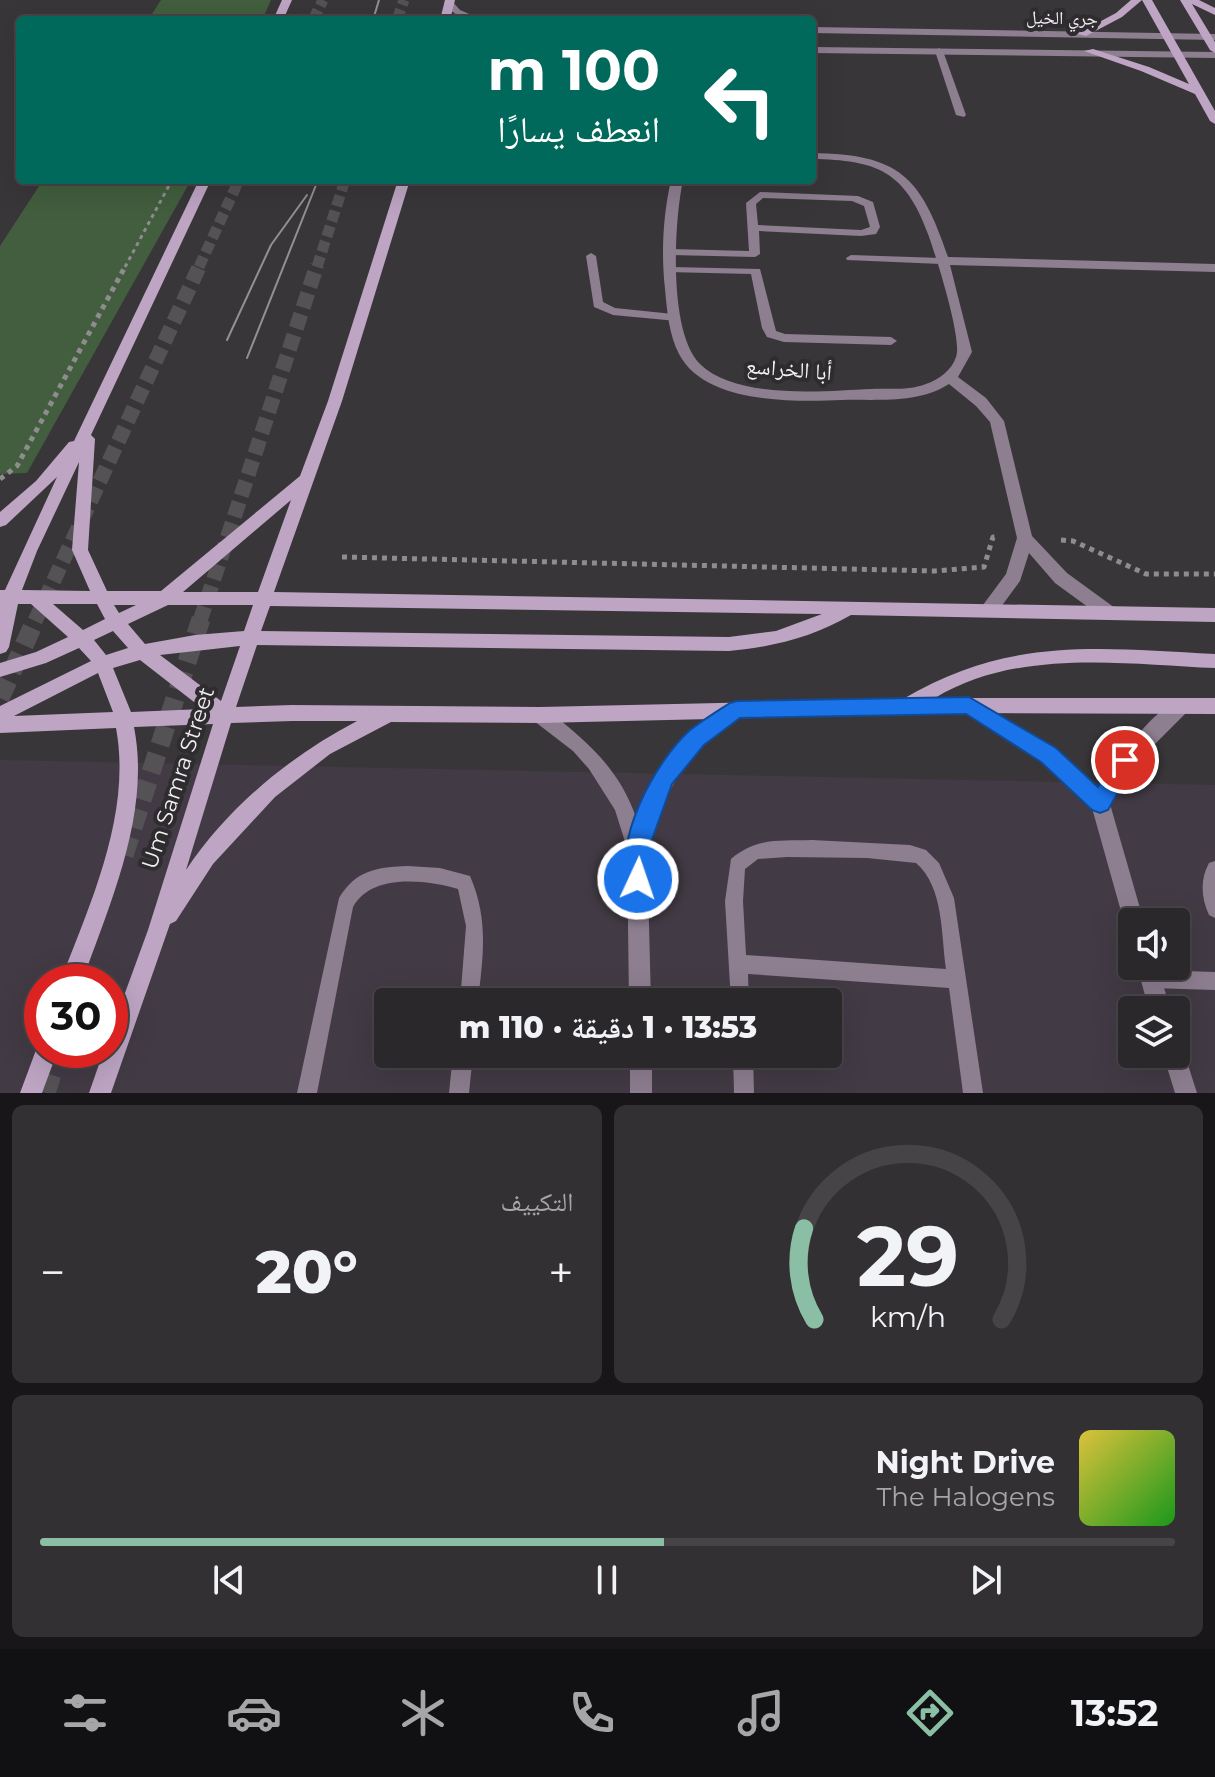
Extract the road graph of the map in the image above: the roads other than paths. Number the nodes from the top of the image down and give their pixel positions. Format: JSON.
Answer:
{"nodes":[{"id":1,"x":1137,"y":0,"type":"edge"},
{"id":2,"x":1147,"y":0,"type":"edge"},
{"id":3,"x":1185,"y":0,"type":"edge"},
{"id":4,"x":1192,"y":0,"type":"edge"},
{"id":5,"x":450,"y":2,"type":"edge"},
{"id":6,"x":1215,"y":12,"type":"edge"},
{"id":7,"x":468,"y":16,"type":"edge"},
{"id":8,"x":816,"y":30,"type":"edge"},
{"id":9,"x":1082,"y":34,"type":"junction"},
{"id":10,"x":1166,"y":36,"type":"junction"},
{"id":11,"x":1211,"y":37,"type":"edge"},
{"id":12,"x":816,"y":50,"type":"edge"},
{"id":13,"x":939,"y":51,"type":"junction"},
{"id":14,"x":1089,"y":51,"type":"junction"},
{"id":15,"x":1215,"y":52,"type":"edge"},
{"id":16,"x":1175,"y":54,"type":"junction"},
{"id":17,"x":1198,"y":92,"type":"junction"},
{"id":18,"x":961,"y":115,"type":"dead end"},
{"id":19,"x":1215,"y":121,"type":"edge"},
{"id":20,"x":816,"y":156,"type":"edge"},
{"id":21,"x":203,"y":184,"type":"edge"},
{"id":22,"x":403,"y":184,"type":"edge"},
{"id":23,"x":676,"y":184,"type":"edge"},
{"id":24,"x":753,"y":228,"type":"junction"},
{"id":25,"x":671,"y":252,"type":"junction"},
{"id":26,"x":755,"y":254,"type":"junction"},
{"id":27,"x":591,"y":256,"type":"dead end"},
{"id":28,"x":851,"y":258,"type":"dead end"},
{"id":29,"x":941,"y":261,"type":"junction"},
{"id":30,"x":1214,"y":268,"type":"edge"},
{"id":31,"x":671,"y":270,"type":"junction"},
{"id":32,"x":756,"y":271,"type":"junction"},
{"id":33,"x":673,"y":318,"type":"junction"},
{"id":34,"x":891,"y":341,"type":"dead end"},
{"id":35,"x":949,"y":377,"type":"junction"},
{"id":36,"x":88,"y":429,"type":"junction"},
{"id":37,"x":306,"y":479,"type":"junction"},
{"id":38,"x":0,"y":521,"type":"edge"},
{"id":39,"x":1025,"y":538,"type":"junction"},
{"id":40,"x":33,"y":596,"type":"junction"},
{"id":41,"x":6,"y":597,"type":"edge"},
{"id":42,"x":103,"y":599,"type":"junction"},
{"id":43,"x":263,"y":599,"type":"junction"},
{"id":44,"x":162,"y":600,"type":"junction"},
{"id":45,"x":848,"y":608,"type":"junction"},
{"id":46,"x":989,"y":610,"type":"junction"},
{"id":47,"x":1109,"y":613,"type":"junction"},
{"id":48,"x":1215,"y":615,"type":"edge"},
{"id":49,"x":117,"y":624,"type":"junction"},
{"id":50,"x":251,"y":638,"type":"junction"},
{"id":51,"x":80,"y":640,"type":"junction"},
{"id":52,"x":0,"y":647,"type":"edge"},
{"id":53,"x":141,"y":651,"type":"junction"},
{"id":54,"x":1215,"y":661,"type":"edge"},
{"id":55,"x":102,"y":664,"type":"junction"},
{"id":56,"x":0,"y":670,"type":"edge"},
{"id":57,"x":969,"y":705,"type":"junction"},
{"id":58,"x":1215,"y":706,"type":"edge"},
{"id":59,"x":1180,"y":707,"type":"junction"},
{"id":60,"x":904,"y":708,"type":"junction"},
{"id":61,"x":737,"y":709,"type":"junction"},
{"id":62,"x":0,"y":715,"type":"edge"},
{"id":63,"x":225,"y":715,"type":"junction"},
{"id":64,"x":389,"y":715,"type":"junction"},
{"id":65,"x":540,"y":715,"type":"junction"},
{"id":66,"x":125,"y":719,"type":"junction"},
{"id":67,"x":0,"y":725,"type":"edge"},
{"id":68,"x":1100,"y":803,"type":"junction"},
{"id":69,"x":637,"y":848,"type":"junction"},
{"id":70,"x":1215,"y":869,"type":"edge"},
{"id":71,"x":1130,"y":908,"type":"edge"},
{"id":72,"x":1215,"y":909,"type":"edge"},
{"id":73,"x":158,"y":930,"type":"junction"},
{"id":74,"x":78,"y":964,"type":"edge"},
{"id":75,"x":738,"y":964,"type":"junction"},
{"id":76,"x":1190,"y":978,"type":"edge"},
{"id":77,"x":957,"y":979,"type":"junction"},
{"id":78,"x":1215,"y":981,"type":"edge"},
{"id":79,"x":470,"y":988,"type":"edge"},
{"id":80,"x":640,"y":988,"type":"edge"},
{"id":81,"x":739,"y":988,"type":"edge"},
{"id":82,"x":40,"y":1068,"type":"edge"},
{"id":83,"x":462,"y":1068,"type":"edge"},
{"id":84,"x":641,"y":1068,"type":"edge"},
{"id":85,"x":743,"y":1068,"type":"edge"},
{"id":86,"x":1178,"y":1068,"type":"edge"},
{"id":87,"x":31,"y":1093,"type":"edge"},
{"id":88,"x":100,"y":1093,"type":"edge"},
{"id":89,"x":307,"y":1093,"type":"edge"},
{"id":90,"x":459,"y":1093,"type":"edge"},
{"id":91,"x":641,"y":1093,"type":"edge"},
{"id":92,"x":744,"y":1093,"type":"edge"},
{"id":93,"x":973,"y":1093,"type":"edge"},
{"id":94,"x":1186,"y":1093,"type":"edge"}],
"edges":[{"from":1,"to":9,"type":"street"},
{"from":2,"to":10,"type":"street"},
{"from":3,"to":11,"type":"street"},
{"from":4,"to":6,"type":"street"},
{"from":5,"to":7,"type":"street"},
{"from":8,"to":9,"type":"street","name":"جري الخيل"},
{"from":9,"to":10,"type":"street","name":"جري الخيل"},
{"from":10,"to":11,"type":"street","name":"جري الخيل"},
{"from":10,"to":16,"type":"street"},
{"from":11,"to":15,"type":"street"},
{"from":12,"to":13,"type":"street","name":"جري الخيل"},
{"from":13,"to":14,"type":"street","name":"جري الخيل"},
{"from":13,"to":18,"type":"lane"},
{"from":14,"to":16,"type":"street","name":"جري الخيل"},
{"from":14,"to":17,"type":"street"},
{"from":15,"to":16,"type":"street","name":"جري الخيل"},
{"from":16,"to":17,"type":"street"},
{"from":17,"to":19,"type":"street"},
{"from":20,"to":29,"type":"street"},
{"from":21,"to":36,"type":"street"},
{"from":22,"to":37,"type":"street","name":"Um Samra Street"},
{"from":23,"to":25,"type":"street","name":"أبا الخراسع"},
{"from":24,"to":24,"type":"lane"},
{"from":24,"to":26,"type":"lane"},
{"from":25,"to":26,"type":"lane"},
{"from":25,"to":31,"type":"street","name":"أبا الخراسع"},
{"from":26,"to":32,"type":"lane"},
{"from":27,"to":33,"type":"lane"},
{"from":28,"to":29,"type":"lane"},
{"from":29,"to":30,"type":"street"},
{"from":29,"to":35,"type":"street"},
{"from":31,"to":32,"type":"lane"},
{"from":31,"to":33,"type":"street","name":"أبا الخراسع"},
{"from":32,"to":34,"type":"lane"},
{"from":33,"to":35,"type":"street","name":"أبا الخراسع"},
{"from":35,"to":39,"type":"street"},
{"from":36,"to":38,"type":"street"},
{"from":36,"to":41,"type":"street"},
{"from":36,"to":42,"type":"street"},
{"from":37,"to":43,"type":"street","name":"Um Samra Street"},
{"from":37,"to":44,"type":"street"},
{"from":39,"to":46,"type":"street"},
{"from":39,"to":47,"type":"street"},
{"from":40,"to":41,"type":"street"},
{"from":40,"to":42,"type":"street"},
{"from":40,"to":51,"type":"street"},
{"from":41,"to":52,"type":"street"},
{"from":42,"to":44,"type":"street"},
{"from":42,"to":49,"type":"street"},
{"from":43,"to":44,"type":"street"},
{"from":43,"to":45,"type":"street"},
{"from":43,"to":50,"type":"street","name":"Um Samra Street"},
{"from":44,"to":49,"type":"street"},
{"from":45,"to":46,"type":"street"},
{"from":45,"to":50,"type":"street"},
{"from":46,"to":47,"type":"street"},
{"from":47,"to":48,"type":"street"},
{"from":49,"to":51,"type":"street"},
{"from":49,"to":53,"type":"street"},
{"from":50,"to":53,"type":"street"},
{"from":50,"to":63,"type":"street","name":"Um Samra Street"},
{"from":51,"to":55,"type":"street"},
{"from":51,"to":56,"type":"street"},
{"from":53,"to":55,"type":"street"},
{"from":53,"to":63,"type":"street"},
{"from":54,"to":60,"type":"street"},
{"from":55,"to":62,"type":"street"},
{"from":55,"to":66,"type":"street"},
{"from":57,"to":59,"type":"street"},
{"from":57,"to":60,"type":"street"},
{"from":57,"to":68,"type":"street"},
{"from":58,"to":59,"type":"street"},
{"from":59,"to":68,"type":"street"},
{"from":60,"to":61,"type":"street"},
{"from":61,"to":65,"type":"street"},
{"from":61,"to":69,"type":"street"},
{"from":63,"to":64,"type":"street"},
{"from":63,"to":66,"type":"street"},
{"from":63,"to":73,"type":"street","name":"Um Samra Street"},
{"from":64,"to":65,"type":"street"},
{"from":64,"to":73,"type":"street"},
{"from":65,"to":69,"type":"street"},
{"from":66,"to":67,"type":"street"},
{"from":66,"to":74,"type":"street"},
{"from":68,"to":71,"type":"street"},
{"from":69,"to":80,"type":"street"},
{"from":70,"to":72,"type":"lane"},
{"from":73,"to":88,"type":"street","name":"Um Samra Street"},
{"from":75,"to":77,"type":"lane"},
{"from":75,"to":77,"type":"lane"},
{"from":75,"to":81,"type":"lane"},
{"from":76,"to":78,"type":"lane"},
{"from":77,"to":93,"type":"lane"},
{"from":79,"to":89,"type":"lane"},
{"from":82,"to":87,"type":"street"},
{"from":83,"to":90,"type":"lane"},
{"from":84,"to":91,"type":"street"},
{"from":85,"to":92,"type":"lane"},
{"from":86,"to":94,"type":"street"}]}
